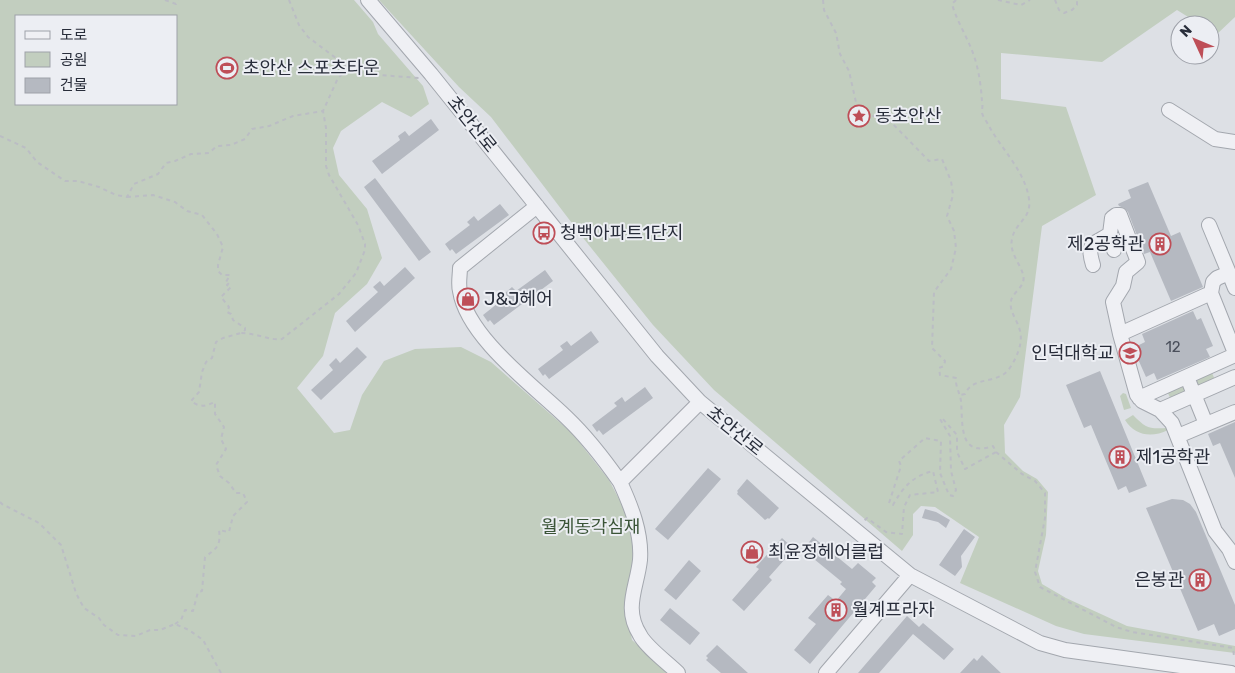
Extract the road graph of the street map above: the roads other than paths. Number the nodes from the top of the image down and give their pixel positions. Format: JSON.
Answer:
{"nodes":[{"id":1,"x":368,"y":0,"type":"edge"},
{"id":2,"x":1169,"y":110,"type":"dead end"},
{"id":3,"x":1235,"y":142,"type":"edge"},
{"id":4,"x":537,"y":206,"type":"junction"},
{"id":5,"x":1208,"y":225,"type":"dead end"},
{"id":6,"x":1109,"y":235,"type":"junction"},
{"id":7,"x":1114,"y":250,"type":"dead end"},
{"id":8,"x":1093,"y":265,"type":"dead end"},
{"id":9,"x":1229,"y":273,"type":"junction"},
{"id":10,"x":1235,"y":288,"type":"edge"},
{"id":11,"x":1211,"y":293,"type":"junction"},
{"id":12,"x":1120,"y":334,"type":"junction"},
{"id":13,"x":1235,"y":354,"type":"edge"},
{"id":14,"x":1187,"y":376,"type":"junction"},
{"id":15,"x":1235,"y":377,"type":"edge"},
{"id":16,"x":1194,"y":395,"type":"junction"},
{"id":17,"x":1139,"y":398,"type":"junction"},
{"id":18,"x":700,"y":402,"type":"junction"},
{"id":19,"x":1160,"y":410,"type":"junction"},
{"id":20,"x":1235,"y":412,"type":"edge"},
{"id":21,"x":1206,"y":424,"type":"junction"},
{"id":22,"x":1178,"y":436,"type":"junction"},
{"id":23,"x":620,"y":482,"type":"junction"},
{"id":24,"x":1235,"y":562,"type":"edge"},
{"id":25,"x":910,"y":575,"type":"junction"},
{"id":26,"x":678,"y":673,"type":"edge"},
{"id":27,"x":826,"y":673,"type":"edge"},
{"id":28,"x":1231,"y":673,"type":"edge"}],
"edges":[{"from":1,"to":4,"type":"street","name":"초안산로"},
{"from":2,"to":3,"type":"street"},
{"from":4,"to":18,"type":"street","name":"초안산로"},
{"from":4,"to":23,"type":"street"},
{"from":5,"to":9,"type":"street"},
{"from":6,"to":7,"type":"street"},
{"from":6,"to":8,"type":"street"},
{"from":6,"to":12,"type":"street"},
{"from":9,"to":10,"type":"street"},
{"from":9,"to":11,"type":"street"},
{"from":11,"to":12,"type":"street"},
{"from":11,"to":13,"type":"street"},
{"from":12,"to":17,"type":"street"},
{"from":13,"to":14,"type":"street"},
{"from":14,"to":16,"type":"street"},
{"from":14,"to":17,"type":"street"},
{"from":15,"to":16,"type":"street"},
{"from":16,"to":19,"type":"street"},
{"from":16,"to":21,"type":"street"},
{"from":17,"to":19,"type":"street"},
{"from":18,"to":23,"type":"street"},
{"from":18,"to":25,"type":"street","name":"초안산로"},
{"from":19,"to":22,"type":"street"},
{"from":20,"to":21,"type":"street"},
{"from":21,"to":22,"type":"street"},
{"from":22,"to":24,"type":"street"},
{"from":23,"to":26,"type":"street"},
{"from":25,"to":27,"type":"street"},
{"from":25,"to":28,"type":"street","name":"초안산로"}]}
